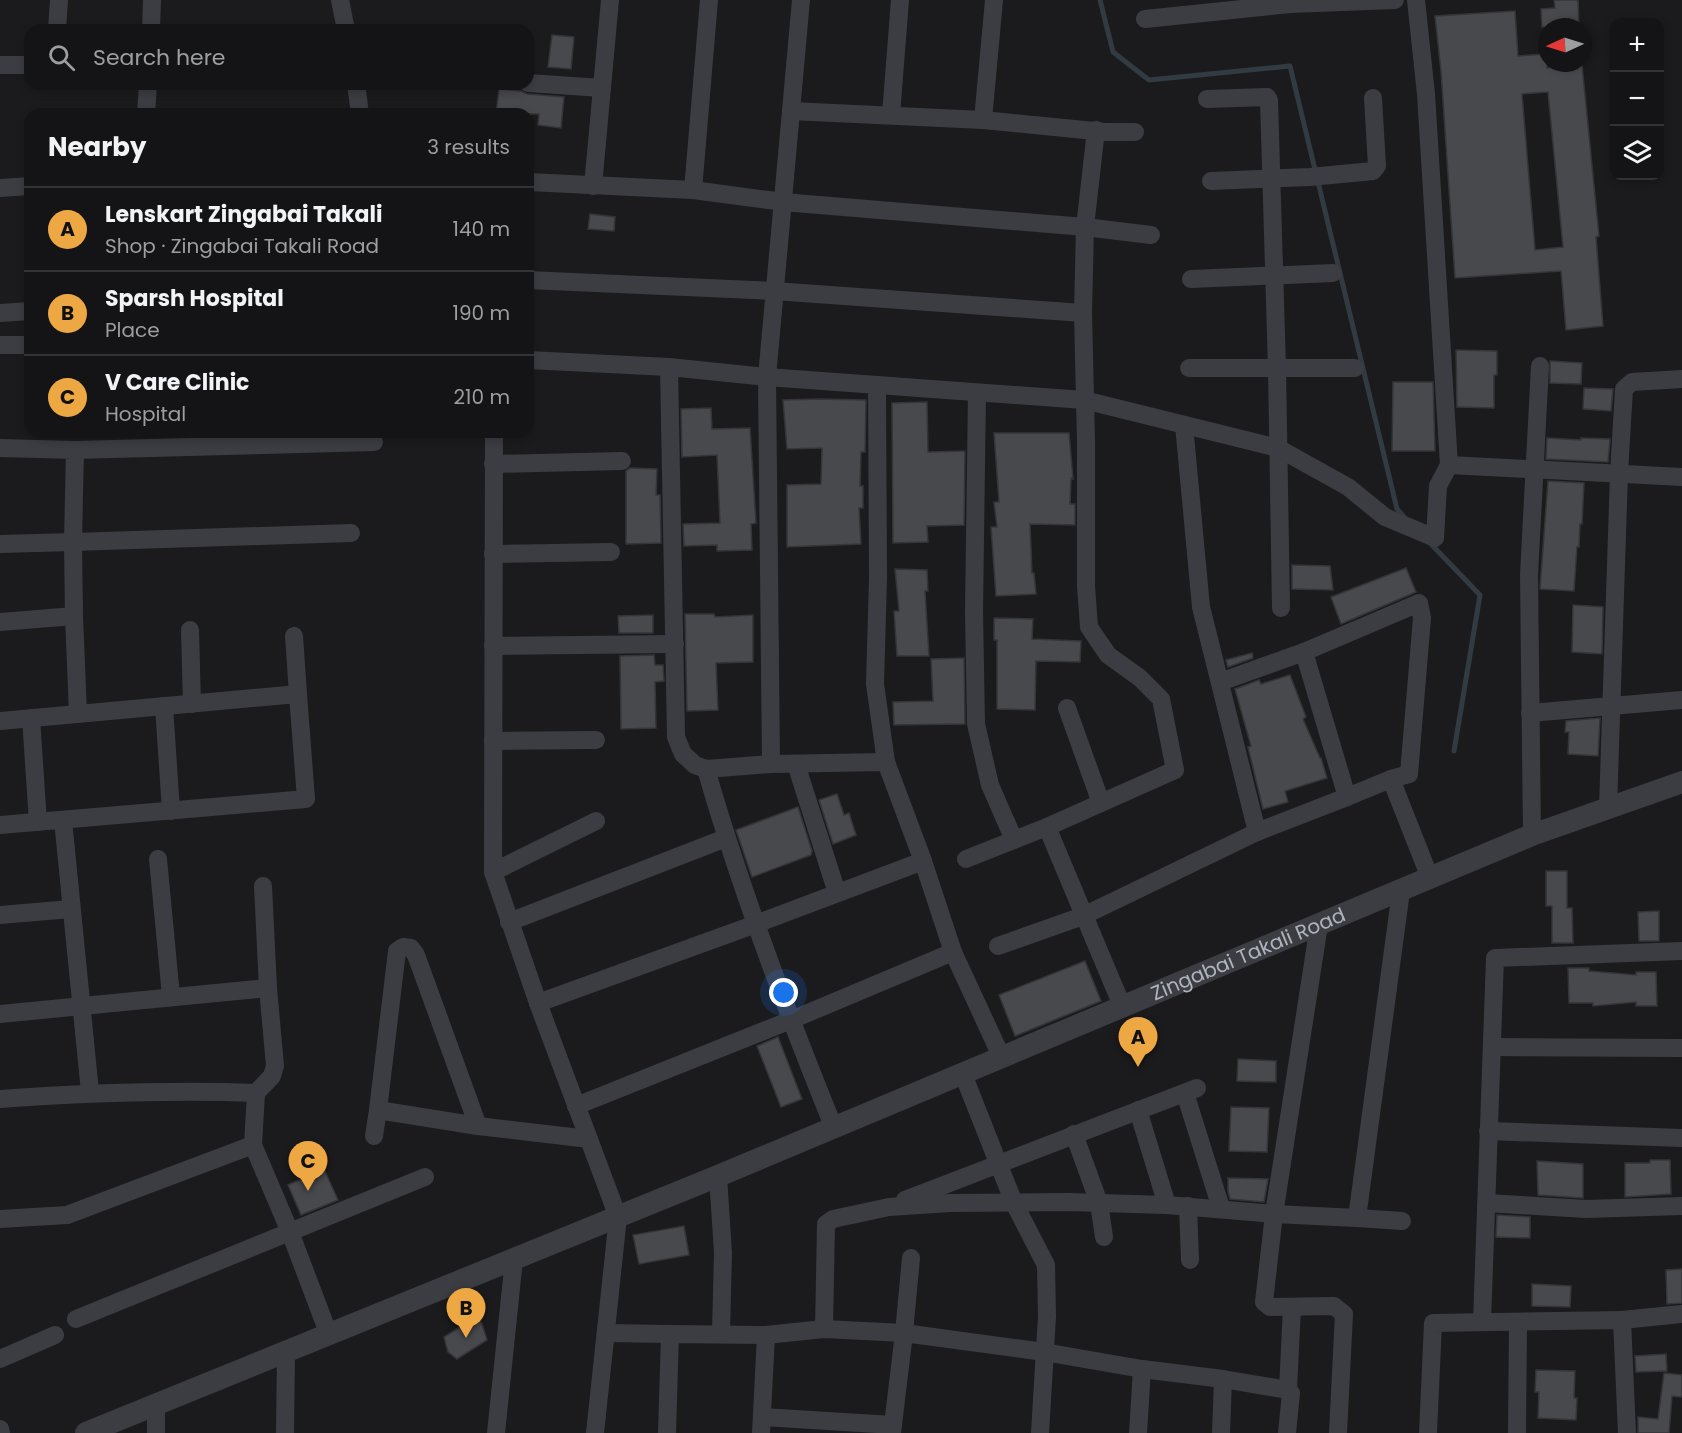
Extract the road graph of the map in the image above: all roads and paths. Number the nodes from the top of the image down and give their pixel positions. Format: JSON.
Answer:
{"nodes":[{"id":1,"x":58,"y":0,"type":"edge"},
{"id":2,"x":152,"y":0,"type":"edge"},
{"id":3,"x":340,"y":0,"type":"edge"},
{"id":4,"x":609,"y":0,"type":"edge"},
{"id":5,"x":709,"y":0,"type":"edge"},
{"id":6,"x":801,"y":0,"type":"edge"},
{"id":7,"x":900,"y":0,"type":"edge"},
{"id":8,"x":994,"y":0,"type":"edge"},
{"id":9,"x":1395,"y":0,"type":"edge"},
{"id":10,"x":1416,"y":0,"type":"edge"},
{"id":11,"x":1290,"y":2,"type":"edge"},
{"id":12,"x":1145,"y":19,"type":"dead end"},
{"id":13,"x":57,"y":24,"type":"edge"},
{"id":14,"x":151,"y":24,"type":"edge"},
{"id":15,"x":345,"y":24,"type":"edge"},
{"id":16,"x":0,"y":65,"type":"edge"},
{"id":17,"x":24,"y":65,"type":"edge"},
{"id":18,"x":534,"y":82,"type":"edge"},
{"id":19,"x":602,"y":88,"type":"junction"},
{"id":20,"x":148,"y":90,"type":"edge"},
{"id":21,"x":357,"y":90,"type":"edge"},
{"id":22,"x":1373,"y":98,"type":"dead end"},
{"id":23,"x":1207,"y":99,"type":"dead end"},
{"id":24,"x":146,"y":108,"type":"edge"},
{"id":25,"x":359,"y":108,"type":"edge"},
{"id":26,"x":791,"y":111,"type":"junction"},
{"id":27,"x":891,"y":115,"type":"junction"},
{"id":28,"x":983,"y":120,"type":"junction"},
{"id":29,"x":1096,"y":130,"type":"junction"},
{"id":30,"x":1136,"y":132,"type":"dead end"},
{"id":31,"x":1271,"y":179,"type":"junction"},
{"id":32,"x":1210,"y":181,"type":"dead end"},
{"id":33,"x":534,"y":182,"type":"edge"},
{"id":34,"x":24,"y":186,"type":"edge"},
{"id":35,"x":593,"y":186,"type":"junction"},
{"id":36,"x":0,"y":188,"type":"edge"},
{"id":37,"x":693,"y":190,"type":"junction"},
{"id":38,"x":783,"y":202,"type":"junction"},
{"id":39,"x":1085,"y":226,"type":"junction"},
{"id":40,"x":1151,"y":235,"type":"dead end"},
{"id":41,"x":1333,"y":273,"type":"dead end"},
{"id":42,"x":1274,"y":276,"type":"junction"},
{"id":43,"x":534,"y":279,"type":"edge"},
{"id":44,"x":1191,"y":279,"type":"dead end"},
{"id":45,"x":774,"y":291,"type":"junction"},
{"id":46,"x":24,"y":311,"type":"edge"},
{"id":47,"x":0,"y":313,"type":"edge"},
{"id":48,"x":1083,"y":313,"type":"junction"},
{"id":49,"x":0,"y":345,"type":"edge"},
{"id":50,"x":24,"y":345,"type":"edge"},
{"id":51,"x":534,"y":360,"type":"edge"},
{"id":52,"x":1540,"y":366,"type":"dead end"},
{"id":53,"x":669,"y":367,"type":"junction"},
{"id":54,"x":1189,"y":368,"type":"dead end"},
{"id":55,"x":1277,"y":368,"type":"junction"},
{"id":56,"x":1355,"y":368,"type":"dead end"},
{"id":57,"x":767,"y":378,"type":"junction"},
{"id":58,"x":1682,"y":379,"type":"edge"},
{"id":59,"x":877,"y":386,"type":"junction"},
{"id":60,"x":977,"y":393,"type":"junction"},
{"id":61,"x":1084,"y":400,"type":"junction"},
{"id":62,"x":1184,"y":425,"type":"junction"},
{"id":63,"x":494,"y":438,"type":"edge"},
{"id":64,"x":374,"y":442,"type":"dead end"},
{"id":65,"x":0,"y":448,"type":"edge"},
{"id":66,"x":1278,"y":448,"type":"junction"},
{"id":67,"x":75,"y":450,"type":"junction"},
{"id":68,"x":622,"y":461,"type":"dead end"},
{"id":69,"x":494,"y":464,"type":"junction"},
{"id":70,"x":1449,"y":465,"type":"junction"},
{"id":71,"x":1533,"y":468,"type":"junction"},
{"id":72,"x":1619,"y":473,"type":"junction"},
{"id":73,"x":1682,"y":477,"type":"edge"},
{"id":74,"x":351,"y":533,"type":"dead end"},
{"id":75,"x":73,"y":542,"type":"junction"},
{"id":76,"x":0,"y":544,"type":"edge"},
{"id":77,"x":611,"y":552,"type":"dead end"},
{"id":78,"x":493,"y":554,"type":"junction"},
{"id":79,"x":1281,"y":608,"type":"dead end"},
{"id":80,"x":74,"y":616,"type":"junction"},
{"id":81,"x":0,"y":622,"type":"edge"},
{"id":82,"x":190,"y":630,"type":"dead end"},
{"id":83,"x":294,"y":636,"type":"dead end"},
{"id":84,"x":675,"y":644,"type":"junction"},
{"id":85,"x":493,"y":646,"type":"junction"},
{"id":86,"x":1304,"y":652,"type":"junction"},
{"id":87,"x":1220,"y":682,"type":"junction"},
{"id":88,"x":298,"y":694,"type":"junction"},
{"id":89,"x":1682,"y":700,"type":"edge"},
{"id":90,"x":192,"y":704,"type":"junction"},
{"id":91,"x":164,"y":706,"type":"junction"},
{"id":92,"x":1610,"y":707,"type":"junction"},
{"id":93,"x":1067,"y":708,"type":"dead end"},
{"id":94,"x":1530,"y":712,"type":"junction"},
{"id":95,"x":78,"y":714,"type":"junction"},
{"id":96,"x":31,"y":718,"type":"junction"},
{"id":97,"x":0,"y":721,"type":"edge"},
{"id":98,"x":596,"y":740,"type":"dead end"},
{"id":99,"x":493,"y":741,"type":"junction"},
{"id":100,"x":886,"y":762,"type":"junction"},
{"id":101,"x":771,"y":764,"type":"junction"},
{"id":102,"x":796,"y":764,"type":"junction"},
{"id":103,"x":706,"y":769,"type":"junction"},
{"id":104,"x":1391,"y":779,"type":"junction"},
{"id":105,"x":1682,"y":782,"type":"edge"},
{"id":106,"x":1347,"y":798,"type":"junction"},
{"id":107,"x":1101,"y":803,"type":"junction"},
{"id":108,"x":1608,"y":808,"type":"junction"},
{"id":109,"x":171,"y":811,"type":"junction"},
{"id":110,"x":63,"y":820,"type":"junction"},
{"id":111,"x":596,"y":821,"type":"dead end"},
{"id":112,"x":38,"y":822,"type":"junction"},
{"id":113,"x":0,"y":825,"type":"edge"},
{"id":114,"x":1047,"y":827,"type":"junction"},
{"id":115,"x":1257,"y":832,"type":"junction"},
{"id":116,"x":1532,"y":835,"type":"junction"},
{"id":117,"x":726,"y":838,"type":"junction"},
{"id":118,"x":1014,"y":840,"type":"junction"},
{"id":119,"x":158,"y":859,"type":"dead end"},
{"id":120,"x":966,"y":859,"type":"dead end"},
{"id":121,"x":922,"y":861,"type":"junction"},
{"id":122,"x":492,"y":872,"type":"junction"},
{"id":123,"x":1430,"y":878,"type":"junction"},
{"id":124,"x":263,"y":886,"type":"dead end"},
{"id":125,"x":1401,"y":891,"type":"junction"},
{"id":126,"x":837,"y":893,"type":"junction"},
{"id":127,"x":71,"y":909,"type":"junction"},
{"id":128,"x":0,"y":915,"type":"edge"},
{"id":129,"x":1083,"y":916,"type":"junction"},
{"id":130,"x":509,"y":922,"type":"junction"},
{"id":131,"x":756,"y":924,"type":"junction"},
{"id":132,"x":1319,"y":925,"type":"junction"},
{"id":133,"x":998,"y":946,"type":"dead end"},
{"id":134,"x":1682,"y":951,"type":"edge"},
{"id":135,"x":953,"y":952,"type":"junction"},
{"id":136,"x":268,"y":988,"type":"junction"},
{"id":137,"x":171,"y":996,"type":"junction"},
{"id":138,"x":538,"y":1003,"type":"junction"},
{"id":139,"x":81,"y":1007,"type":"junction"},
{"id":140,"x":1123,"y":1008,"type":"junction"},
{"id":141,"x":0,"y":1014,"type":"edge"},
{"id":142,"x":791,"y":1020,"type":"junction"},
{"id":143,"x":1492,"y":1047,"type":"junction"},
{"id":144,"x":1682,"y":1048,"type":"edge"},
{"id":145,"x":1002,"y":1058,"type":"junction"},
{"id":146,"x":963,"y":1074,"type":"junction"},
{"id":147,"x":90,"y":1092,"type":"junction"},
{"id":148,"x":256,"y":1093,"type":"junction"},
{"id":149,"x":0,"y":1099,"type":"edge"},
{"id":150,"x":576,"y":1106,"type":"junction"},
{"id":151,"x":378,"y":1110,"type":"junction"},
{"id":152,"x":1138,"y":1110,"type":"junction"},
{"id":153,"x":478,"y":1125,"type":"junction"},
{"id":154,"x":834,"y":1128,"type":"junction"},
{"id":155,"x":1488,"y":1131,"type":"junction"},
{"id":156,"x":1074,"y":1134,"type":"junction"},
{"id":157,"x":374,"y":1136,"type":"dead end"},
{"id":158,"x":1682,"y":1138,"type":"edge"},
{"id":159,"x":589,"y":1139,"type":"junction"},
{"id":160,"x":253,"y":1145,"type":"junction"},
{"id":161,"x":998,"y":1163,"type":"junction"},
{"id":162,"x":718,"y":1176,"type":"junction"},
{"id":163,"x":425,"y":1177,"type":"dead end"},
{"id":164,"x":1014,"y":1203,"type":"junction"},
{"id":165,"x":1099,"y":1203,"type":"junction"},
{"id":166,"x":1487,"y":1203,"type":"junction"},
{"id":167,"x":1167,"y":1205,"type":"junction"},
{"id":168,"x":1188,"y":1206,"type":"junction"},
{"id":169,"x":1682,"y":1206,"type":"edge"},
{"id":170,"x":889,"y":1207,"type":"junction"},
{"id":171,"x":1221,"y":1209,"type":"junction"},
{"id":172,"x":1274,"y":1214,"type":"junction"},
{"id":173,"x":618,"y":1217,"type":"junction"},
{"id":174,"x":1357,"y":1218,"type":"junction"},
{"id":175,"x":0,"y":1219,"type":"edge"},
{"id":176,"x":1402,"y":1221,"type":"dead end"},
{"id":177,"x":290,"y":1232,"type":"junction"},
{"id":178,"x":1104,"y":1237,"type":"dead end"},
{"id":179,"x":911,"y":1257,"type":"dead end"},
{"id":180,"x":514,"y":1259,"type":"junction"},
{"id":181,"x":1190,"y":1260,"type":"dead end"},
{"id":182,"x":1292,"y":1307,"type":"junction"},
{"id":183,"x":1682,"y":1314,"type":"edge"},
{"id":184,"x":76,"y":1318,"type":"dead end"},
{"id":185,"x":1622,"y":1320,"type":"junction"},
{"id":186,"x":1482,"y":1322,"type":"junction"},
{"id":187,"x":1518,"y":1322,"type":"junction"},
{"id":188,"x":824,"y":1329,"type":"junction"},
{"id":189,"x":606,"y":1333,"type":"junction"},
{"id":190,"x":721,"y":1333,"type":"junction"},
{"id":191,"x":904,"y":1333,"type":"junction"},
{"id":192,"x":670,"y":1334,"type":"junction"},
{"id":193,"x":55,"y":1335,"type":"dead end"},
{"id":194,"x":329,"y":1335,"type":"junction"},
{"id":195,"x":766,"y":1335,"type":"junction"},
{"id":196,"x":286,"y":1352,"type":"junction"},
{"id":197,"x":1044,"y":1352,"type":"junction"},
{"id":198,"x":0,"y":1359,"type":"edge"},
{"id":199,"x":1142,"y":1369,"type":"junction"},
{"id":200,"x":1223,"y":1379,"type":"junction"},
{"id":201,"x":1288,"y":1390,"type":"junction"},
{"id":202,"x":156,"y":1405,"type":"junction"},
{"id":203,"x":761,"y":1425,"type":"edge"},
{"id":204,"x":893,"y":1429,"type":"edge"},
{"id":205,"x":86,"y":1433,"type":"edge"},
{"id":206,"x":156,"y":1433,"type":"edge"},
{"id":207,"x":285,"y":1433,"type":"edge"},
{"id":208,"x":496,"y":1433,"type":"edge"},
{"id":209,"x":595,"y":1433,"type":"edge"},
{"id":210,"x":667,"y":1433,"type":"edge"},
{"id":211,"x":1040,"y":1433,"type":"edge"},
{"id":212,"x":1138,"y":1433,"type":"edge"},
{"id":213,"x":1221,"y":1433,"type":"edge"},
{"id":214,"x":1287,"y":1433,"type":"edge"},
{"id":215,"x":1338,"y":1433,"type":"edge"},
{"id":216,"x":1428,"y":1433,"type":"edge"},
{"id":217,"x":1517,"y":1433,"type":"edge"},
{"id":218,"x":1627,"y":1433,"type":"edge"}],
"edges":[{"from":1,"to":13,"type":"street"},
{"from":2,"to":14,"type":"street"},
{"from":3,"to":15,"type":"street"},
{"from":4,"to":19,"type":"street"},
{"from":5,"to":37,"type":"street"},
{"from":6,"to":26,"type":"street"},
{"from":7,"to":27,"type":"street"},
{"from":8,"to":28,"type":"street"},
{"from":9,"to":11,"type":"street"},
{"from":10,"to":70,"type":"street"},
{"from":11,"to":12,"type":"street"},
{"from":16,"to":17,"type":"street"},
{"from":18,"to":19,"type":"street"},
{"from":19,"to":35,"type":"street"},
{"from":20,"to":24,"type":"street"},
{"from":21,"to":25,"type":"street"},
{"from":22,"to":31,"type":"street"},
{"from":23,"to":31,"type":"street"},
{"from":26,"to":27,"type":"street"},
{"from":26,"to":38,"type":"street"},
{"from":27,"to":28,"type":"street"},
{"from":28,"to":29,"type":"street"},
{"from":29,"to":30,"type":"street"},
{"from":29,"to":39,"type":"street"},
{"from":31,"to":32,"type":"street"},
{"from":31,"to":42,"type":"street"},
{"from":33,"to":35,"type":"street"},
{"from":34,"to":36,"type":"street"},
{"from":35,"to":37,"type":"street"},
{"from":37,"to":38,"type":"street"},
{"from":38,"to":39,"type":"street"},
{"from":38,"to":45,"type":"street"},
{"from":39,"to":40,"type":"street"},
{"from":39,"to":48,"type":"street"},
{"from":41,"to":42,"type":"street"},
{"from":42,"to":44,"type":"street"},
{"from":42,"to":55,"type":"street"},
{"from":43,"to":45,"type":"street"},
{"from":45,"to":48,"type":"street"},
{"from":45,"to":57,"type":"street"},
{"from":46,"to":47,"type":"street"},
{"from":48,"to":61,"type":"street"},
{"from":49,"to":50,"type":"street"},
{"from":51,"to":53,"type":"street"},
{"from":52,"to":71,"type":"street"},
{"from":53,"to":57,"type":"street"},
{"from":53,"to":84,"type":"street"},
{"from":54,"to":55,"type":"street"},
{"from":55,"to":56,"type":"street"},
{"from":55,"to":66,"type":"street"},
{"from":57,"to":59,"type":"street"},
{"from":57,"to":101,"type":"street"},
{"from":58,"to":72,"type":"street"},
{"from":59,"to":60,"type":"street"},
{"from":59,"to":100,"type":"street"},
{"from":60,"to":61,"type":"street"},
{"from":60,"to":118,"type":"street"},
{"from":61,"to":62,"type":"street"},
{"from":61,"to":107,"type":"street"},
{"from":62,"to":66,"type":"street"},
{"from":62,"to":87,"type":"street"},
{"from":63,"to":69,"type":"street"},
{"from":64,"to":67,"type":"street"},
{"from":65,"to":67,"type":"street"},
{"from":66,"to":70,"type":"street"},
{"from":66,"to":79,"type":"street"},
{"from":67,"to":75,"type":"street"},
{"from":68,"to":69,"type":"street"},
{"from":69,"to":78,"type":"street"},
{"from":70,"to":71,"type":"street"},
{"from":71,"to":72,"type":"street"},
{"from":71,"to":94,"type":"street"},
{"from":72,"to":73,"type":"street"},
{"from":72,"to":92,"type":"street"},
{"from":74,"to":75,"type":"street"},
{"from":75,"to":76,"type":"street"},
{"from":75,"to":80,"type":"street"},
{"from":77,"to":78,"type":"street"},
{"from":78,"to":85,"type":"street"},
{"from":80,"to":81,"type":"street"},
{"from":80,"to":95,"type":"street"},
{"from":82,"to":90,"type":"street"},
{"from":83,"to":88,"type":"street"},
{"from":84,"to":85,"type":"street"},
{"from":84,"to":103,"type":"street"},
{"from":85,"to":99,"type":"street"},
{"from":86,"to":87,"type":"street"},
{"from":86,"to":104,"type":"street"},
{"from":86,"to":106,"type":"street"},
{"from":87,"to":115,"type":"street"},
{"from":88,"to":90,"type":"street"},
{"from":88,"to":109,"type":"street"},
{"from":89,"to":92,"type":"street"},
{"from":90,"to":91,"type":"street"},
{"from":91,"to":95,"type":"street"},
{"from":91,"to":109,"type":"street"},
{"from":92,"to":94,"type":"street"},
{"from":92,"to":108,"type":"street"},
{"from":93,"to":107,"type":"street"},
{"from":94,"to":116,"type":"street"},
{"from":95,"to":96,"type":"street"},
{"from":96,"to":97,"type":"street"},
{"from":96,"to":112,"type":"street"},
{"from":98,"to":99,"type":"street"},
{"from":99,"to":122,"type":"street"},
{"from":100,"to":102,"type":"street"},
{"from":100,"to":121,"type":"street"},
{"from":101,"to":102,"type":"street"},
{"from":101,"to":103,"type":"street"},
{"from":102,"to":126,"type":"street"},
{"from":103,"to":117,"type":"street"},
{"from":104,"to":106,"type":"street"},
{"from":104,"to":123,"type":"street"},
{"from":105,"to":108,"type":"street","name":"Zingabai Takali Road"},
{"from":106,"to":115,"type":"street"},
{"from":107,"to":114,"type":"street"},
{"from":108,"to":116,"type":"street","name":"Zingabai Takali Road"},
{"from":109,"to":110,"type":"street"},
{"from":110,"to":112,"type":"street"},
{"from":110,"to":127,"type":"street"},
{"from":111,"to":122,"type":"street"},
{"from":112,"to":113,"type":"street"},
{"from":114,"to":118,"type":"street"},
{"from":114,"to":129,"type":"street"},
{"from":115,"to":129,"type":"street"},
{"from":116,"to":123,"type":"street","name":"Zingabai Takali Road"},
{"from":117,"to":130,"type":"street"},
{"from":117,"to":131,"type":"street"},
{"from":118,"to":120,"type":"street"},
{"from":119,"to":137,"type":"street"},
{"from":121,"to":126,"type":"street"},
{"from":121,"to":135,"type":"street"},
{"from":122,"to":130,"type":"street"},
{"from":123,"to":125,"type":"street","name":"Zingabai Takali Road"},
{"from":124,"to":136,"type":"street"},
{"from":125,"to":132,"type":"street","name":"Zingabai Takali Road"},
{"from":125,"to":174,"type":"street"},
{"from":126,"to":131,"type":"street"},
{"from":127,"to":128,"type":"street"},
{"from":127,"to":139,"type":"street"},
{"from":129,"to":133,"type":"street"},
{"from":129,"to":140,"type":"street"},
{"from":130,"to":138,"type":"street"},
{"from":131,"to":138,"type":"street"},
{"from":131,"to":142,"type":"street"},
{"from":132,"to":140,"type":"street","name":"Zingabai Takali Road"},
{"from":132,"to":172,"type":"street"},
{"from":134,"to":143,"type":"street"},
{"from":135,"to":142,"type":"street"},
{"from":135,"to":145,"type":"street"},
{"from":136,"to":137,"type":"street"},
{"from":136,"to":148,"type":"street"},
{"from":137,"to":139,"type":"street"},
{"from":138,"to":150,"type":"street"},
{"from":139,"to":141,"type":"street"},
{"from":139,"to":147,"type":"street"},
{"from":140,"to":145,"type":"street","name":"Zingabai Takali Road"},
{"from":142,"to":150,"type":"street"},
{"from":142,"to":154,"type":"street"},
{"from":143,"to":144,"type":"street"},
{"from":143,"to":155,"type":"street"},
{"from":145,"to":146,"type":"street","name":"Zingabai Takali Road"},
{"from":146,"to":154,"type":"street","name":"Zingabai Takali Road"},
{"from":146,"to":161,"type":"street"},
{"from":147,"to":148,"type":"street"},
{"from":147,"to":149,"type":"street"},
{"from":148,"to":160,"type":"street"},
{"from":150,"to":159,"type":"street"},
{"from":151,"to":153,"type":"street"},
{"from":151,"to":153,"type":"street"},
{"from":151,"to":157,"type":"street"},
{"from":152,"to":156,"type":"street"},
{"from":152,"to":167,"type":"street"},
{"from":152,"to":171,"type":"street"},
{"from":153,"to":159,"type":"street"},
{"from":154,"to":162,"type":"street","name":"Zingabai Takali Road"},
{"from":155,"to":158,"type":"street"},
{"from":155,"to":166,"type":"street"},
{"from":156,"to":161,"type":"street"},
{"from":156,"to":165,"type":"street"},
{"from":159,"to":173,"type":"street"},
{"from":160,"to":175,"type":"street"},
{"from":160,"to":177,"type":"street"},
{"from":161,"to":164,"type":"street"},
{"from":161,"to":170,"type":"street"},
{"from":162,"to":173,"type":"street","name":"Zingabai Takali Road"},
{"from":162,"to":190,"type":"street"},
{"from":163,"to":177,"type":"street"},
{"from":164,"to":165,"type":"street"},
{"from":164,"to":170,"type":"street"},
{"from":164,"to":197,"type":"street"},
{"from":165,"to":167,"type":"street"},
{"from":165,"to":178,"type":"street"},
{"from":166,"to":169,"type":"street"},
{"from":166,"to":186,"type":"street"},
{"from":167,"to":168,"type":"street"},
{"from":168,"to":171,"type":"street"},
{"from":168,"to":181,"type":"street"},
{"from":170,"to":188,"type":"street"},
{"from":171,"to":172,"type":"street"},
{"from":172,"to":174,"type":"street"},
{"from":172,"to":182,"type":"street"},
{"from":173,"to":180,"type":"street","name":"Zingabai Takali Road"},
{"from":173,"to":189,"type":"street"},
{"from":174,"to":176,"type":"street"},
{"from":177,"to":184,"type":"street"},
{"from":177,"to":194,"type":"street"},
{"from":179,"to":191,"type":"street"},
{"from":180,"to":194,"type":"street","name":"Zingabai Takali Road"},
{"from":180,"to":208,"type":"street"},
{"from":182,"to":201,"type":"street"},
{"from":182,"to":215,"type":"street"},
{"from":183,"to":185,"type":"street"},
{"from":185,"to":187,"type":"street"},
{"from":185,"to":218,"type":"street"},
{"from":186,"to":187,"type":"street"},
{"from":186,"to":216,"type":"street"},
{"from":187,"to":217,"type":"street"},
{"from":188,"to":191,"type":"street"},
{"from":188,"to":195,"type":"street"},
{"from":189,"to":192,"type":"street"},
{"from":189,"to":209,"type":"street"},
{"from":190,"to":192,"type":"street"},
{"from":190,"to":195,"type":"street"},
{"from":191,"to":197,"type":"street"},
{"from":191,"to":204,"type":"street"},
{"from":192,"to":210,"type":"street"},
{"from":193,"to":198,"type":"street"},
{"from":194,"to":196,"type":"street","name":"Zingabai Takali Road"},
{"from":195,"to":203,"type":"street"},
{"from":196,"to":202,"type":"street","name":"Zingabai Takali Road"},
{"from":196,"to":207,"type":"street"},
{"from":197,"to":199,"type":"street"},
{"from":197,"to":211,"type":"street"},
{"from":199,"to":200,"type":"street"},
{"from":199,"to":212,"type":"street"},
{"from":200,"to":201,"type":"street"},
{"from":200,"to":213,"type":"street"},
{"from":201,"to":214,"type":"street"},
{"from":202,"to":205,"type":"street","name":"Zingabai Takali Road"},
{"from":202,"to":206,"type":"street"},
{"from":203,"to":204,"type":"street"}]}
